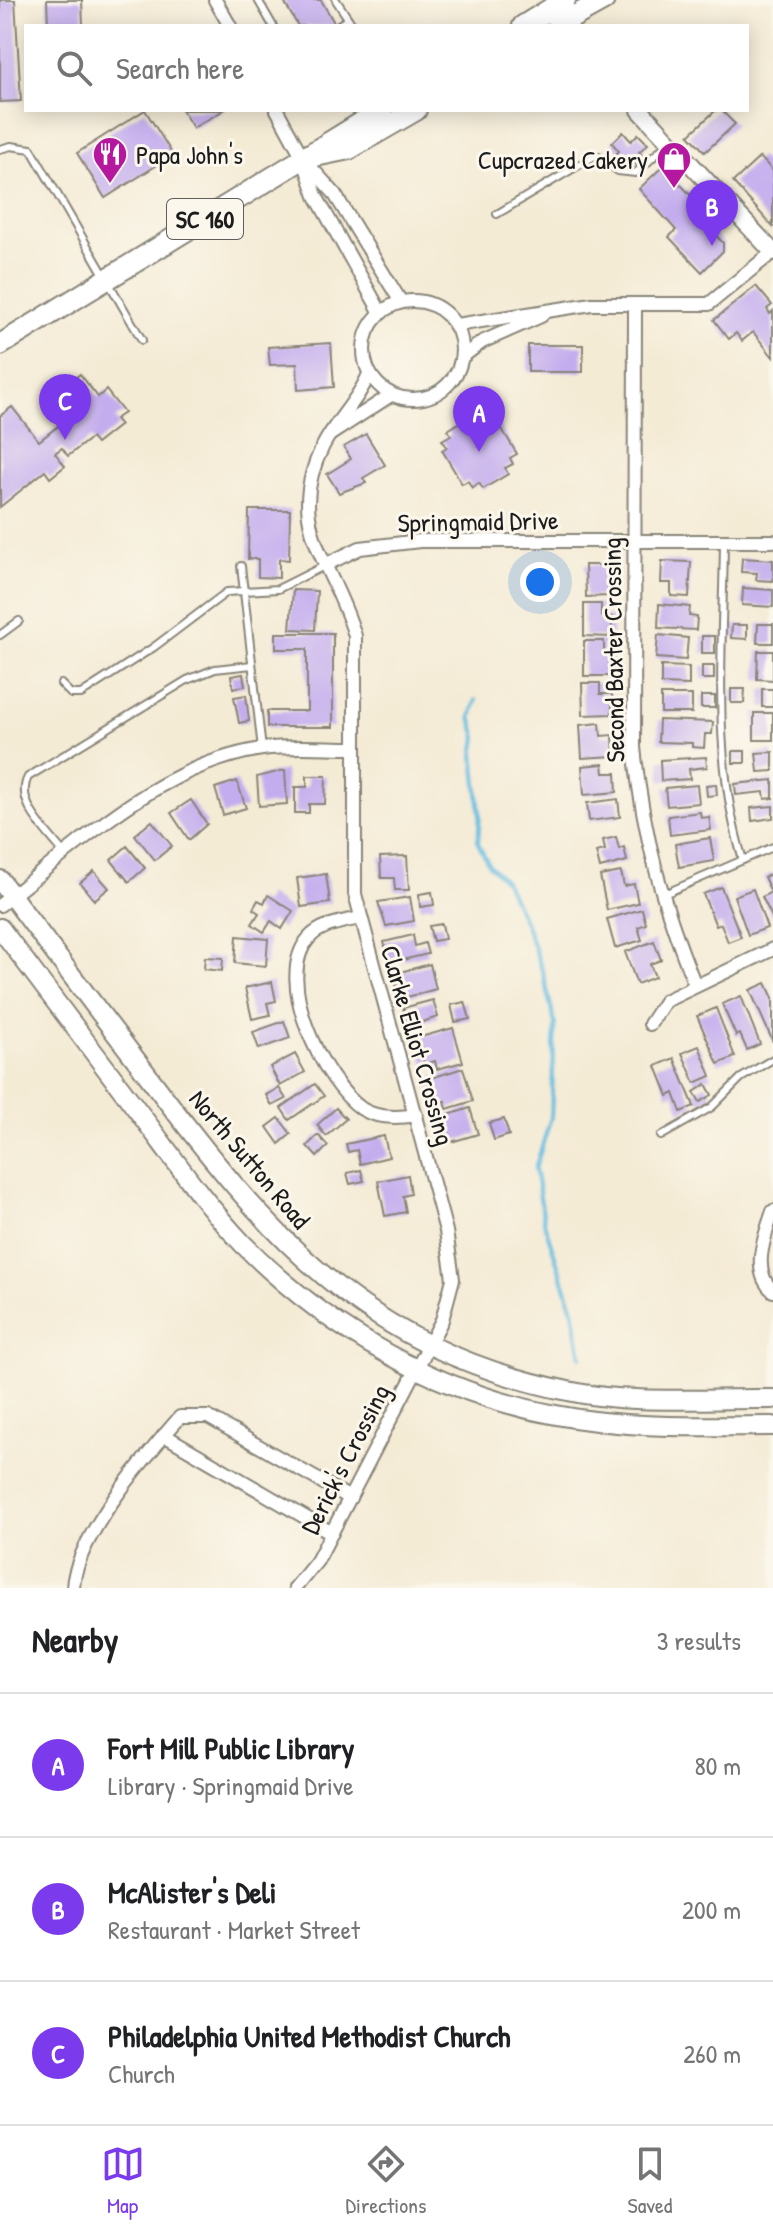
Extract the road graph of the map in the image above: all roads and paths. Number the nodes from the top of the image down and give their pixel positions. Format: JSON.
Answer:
{"nodes":[{"id":1,"x":215,"y":0,"type":"edge"},
{"id":2,"x":336,"y":0,"type":"edge"},
{"id":3,"x":565,"y":0,"type":"edge"},
{"id":4,"x":604,"y":0,"type":"edge"},
{"id":5,"x":261,"y":1,"type":"edge"},
{"id":6,"x":580,"y":19,"type":"edge"},
{"id":7,"x":350,"y":22,"type":"edge"},
{"id":8,"x":229,"y":24,"type":"edge"},
{"id":9,"x":272,"y":24,"type":"edge"},
{"id":10,"x":526,"y":24,"type":"edge"},
{"id":11,"x":278,"y":112,"type":"edge"},
{"id":12,"x":379,"y":112,"type":"edge"},
{"id":13,"x":413,"y":112,"type":"edge"},
{"id":14,"x":642,"y":112,"type":"edge"},
{"id":15,"x":670,"y":142,"type":"junction"},
{"id":16,"x":0,"y":149,"type":"edge"},
{"id":17,"x":303,"y":158,"type":"junction"},
{"id":18,"x":497,"y":214,"type":"dead end"},
{"id":19,"x":773,"y":252,"type":"edge"},
{"id":20,"x":107,"y":280,"type":"junction"},
{"id":21,"x":401,"y":302,"type":"junction"},
{"id":22,"x":635,"y":306,"type":"junction"},
{"id":23,"x":558,"y":308,"type":"junction"},
{"id":24,"x":381,"y":313,"type":"junction"},
{"id":25,"x":456,"y":325,"type":"junction"},
{"id":26,"x":142,"y":340,"type":"dead end"},
{"id":27,"x":0,"y":345,"type":"edge"},
{"id":28,"x":462,"y":357,"type":"junction"},
{"id":29,"x":369,"y":374,"type":"junction"},
{"id":30,"x":391,"y":395,"type":"junction"},
{"id":31,"x":328,"y":435,"type":"junction"},
{"id":32,"x":724,"y":540,"type":"junction"},
{"id":33,"x":773,"y":541,"type":"edge"},
{"id":34,"x":633,"y":542,"type":"junction"},
{"id":35,"x":327,"y":564,"type":"junction"},
{"id":36,"x":241,"y":566,"type":"dead end"},
{"id":37,"x":244,"y":593,"type":"junction"},
{"id":38,"x":19,"y":621,"type":"dead end"},
{"id":39,"x":0,"y":635,"type":"edge"},
{"id":40,"x":252,"y":665,"type":"junction"},
{"id":41,"x":61,"y":684,"type":"dead end"},
{"id":42,"x":355,"y":748,"type":"junction"},
{"id":43,"x":262,"y":749,"type":"junction"},
{"id":44,"x":773,"y":847,"type":"edge"},
{"id":45,"x":66,"y":855,"type":"junction"},
{"id":46,"x":743,"y":860,"type":"junction"},
{"id":47,"x":0,"y":880,"type":"edge"},
{"id":48,"x":660,"y":896,"type":"junction"},
{"id":49,"x":6,"y":901,"type":"edge"},
{"id":50,"x":360,"y":918,"type":"junction"},
{"id":51,"x":0,"y":928,"type":"edge"},
{"id":52,"x":773,"y":949,"type":"edge"},
{"id":53,"x":695,"y":985,"type":"junction"},
{"id":54,"x":650,"y":1024,"type":"dead end"},
{"id":55,"x":773,"y":1059,"type":"edge"},
{"id":56,"x":416,"y":1115,"type":"junction"},
{"id":57,"x":661,"y":1136,"type":"dead end"},
{"id":58,"x":773,"y":1211,"type":"edge"},
{"id":59,"x":773,"y":1291,"type":"edge"},
{"id":60,"x":428,"y":1346,"type":"junction"},
{"id":61,"x":416,"y":1369,"type":"junction"},
{"id":62,"x":773,"y":1399,"type":"edge"},
{"id":63,"x":773,"y":1426,"type":"edge"},
{"id":64,"x":164,"y":1435,"type":"junction"},
{"id":65,"x":350,"y":1498,"type":"junction"},
{"id":66,"x":332,"y":1533,"type":"junction"},
{"id":67,"x":73,"y":1588,"type":"edge"},
{"id":68,"x":295,"y":1588,"type":"edge"}],
"edges":[{"from":1,"to":8,"type":"street"},
{"from":2,"to":7,"type":"lane"},
{"from":3,"to":10,"type":"main road"},
{"from":4,"to":6,"type":"main road"},
{"from":5,"to":9,"type":"lane"},
{"from":11,"to":17,"type":"street"},
{"from":12,"to":17,"type":"main road"},
{"from":13,"to":17,"type":"main road"},
{"from":14,"to":15,"type":"street"},
{"from":15,"to":18,"type":"lane"},
{"from":15,"to":19,"type":"street"},
{"from":16,"to":20,"type":"lane"},
{"from":17,"to":20,"type":"main road","number":"SC 160"},
{"from":17,"to":21,"type":"street"},
{"from":17,"to":24,"type":"street"},
{"from":19,"to":22,"type":"street"},
{"from":20,"to":26,"type":"lane"},
{"from":20,"to":27,"type":"main road","number":"SC 160"},
{"from":21,"to":24,"type":"street"},
{"from":21,"to":25,"type":"street"},
{"from":22,"to":23,"type":"street"},
{"from":22,"to":34,"type":"street","name":"Second Baxter Crossing"},
{"from":23,"to":25,"type":"street"},
{"from":23,"to":28,"type":"street"},
{"from":24,"to":29,"type":"street"},
{"from":25,"to":28,"type":"street"},
{"from":28,"to":30,"type":"street"},
{"from":29,"to":30,"type":"street"},
{"from":29,"to":31,"type":"street","name":"Clarke Elliot Crossing"},
{"from":30,"to":31,"type":"street"},
{"from":31,"to":35,"type":"street","name":"Clarke Elliot Crossing"},
{"from":32,"to":33,"type":"street","name":"Springmaid Drive"},
{"from":32,"to":34,"type":"street","name":"Springmaid Drive"},
{"from":32,"to":46,"type":"lane"},
{"from":34,"to":35,"type":"street","name":"Springmaid Drive"},
{"from":34,"to":48,"type":"street","name":"Second Baxter Crossing"},
{"from":35,"to":37,"type":"lane"},
{"from":35,"to":42,"type":"street","name":"Clarke Elliot Crossing"},
{"from":36,"to":37,"type":"lane"},
{"from":37,"to":40,"type":"lane"},
{"from":37,"to":41,"type":"lane"},
{"from":38,"to":39,"type":"lane"},
{"from":40,"to":43,"type":"lane"},
{"from":40,"to":45,"type":"lane"},
{"from":42,"to":43,"type":"street"},
{"from":42,"to":50,"type":"street","name":"Clarke Elliot Crossing"},
{"from":43,"to":45,"type":"street"},
{"from":44,"to":46,"type":"lane"},
{"from":45,"to":49,"type":"street"},
{"from":46,"to":48,"type":"lane"},
{"from":47,"to":49,"type":"main road","name":"North Sutton Road"},
{"from":48,"to":53,"type":"street","name":"Second Baxter Crossing"},
{"from":49,"to":60,"type":"main road","name":"North Sutton Road"},
{"from":50,"to":56,"type":"street","name":"Clarke Elliot Crossing"},
{"from":50,"to":56,"type":"street"},
{"from":51,"to":61,"type":"main road"},
{"from":52,"to":53,"type":"street"},
{"from":53,"to":54,"type":"street"},
{"from":55,"to":57,"type":"lane"},
{"from":56,"to":60,"type":"street","name":"Clarke Elliot Crossing"},
{"from":58,"to":59,"type":"street"},
{"from":60,"to":61,"type":"street","name":"Derick's Crossing"},
{"from":60,"to":62,"type":"main road","name":"North Sutton Road"},
{"from":61,"to":63,"type":"main road"},
{"from":61,"to":65,"type":"street","name":"Derick's Crossing"},
{"from":64,"to":65,"type":"street"},
{"from":64,"to":66,"type":"street"},
{"from":64,"to":67,"type":"street"},
{"from":65,"to":66,"type":"street","name":"Derick's Crossing"},
{"from":66,"to":68,"type":"street","name":"Derick's Crossing"}]}
